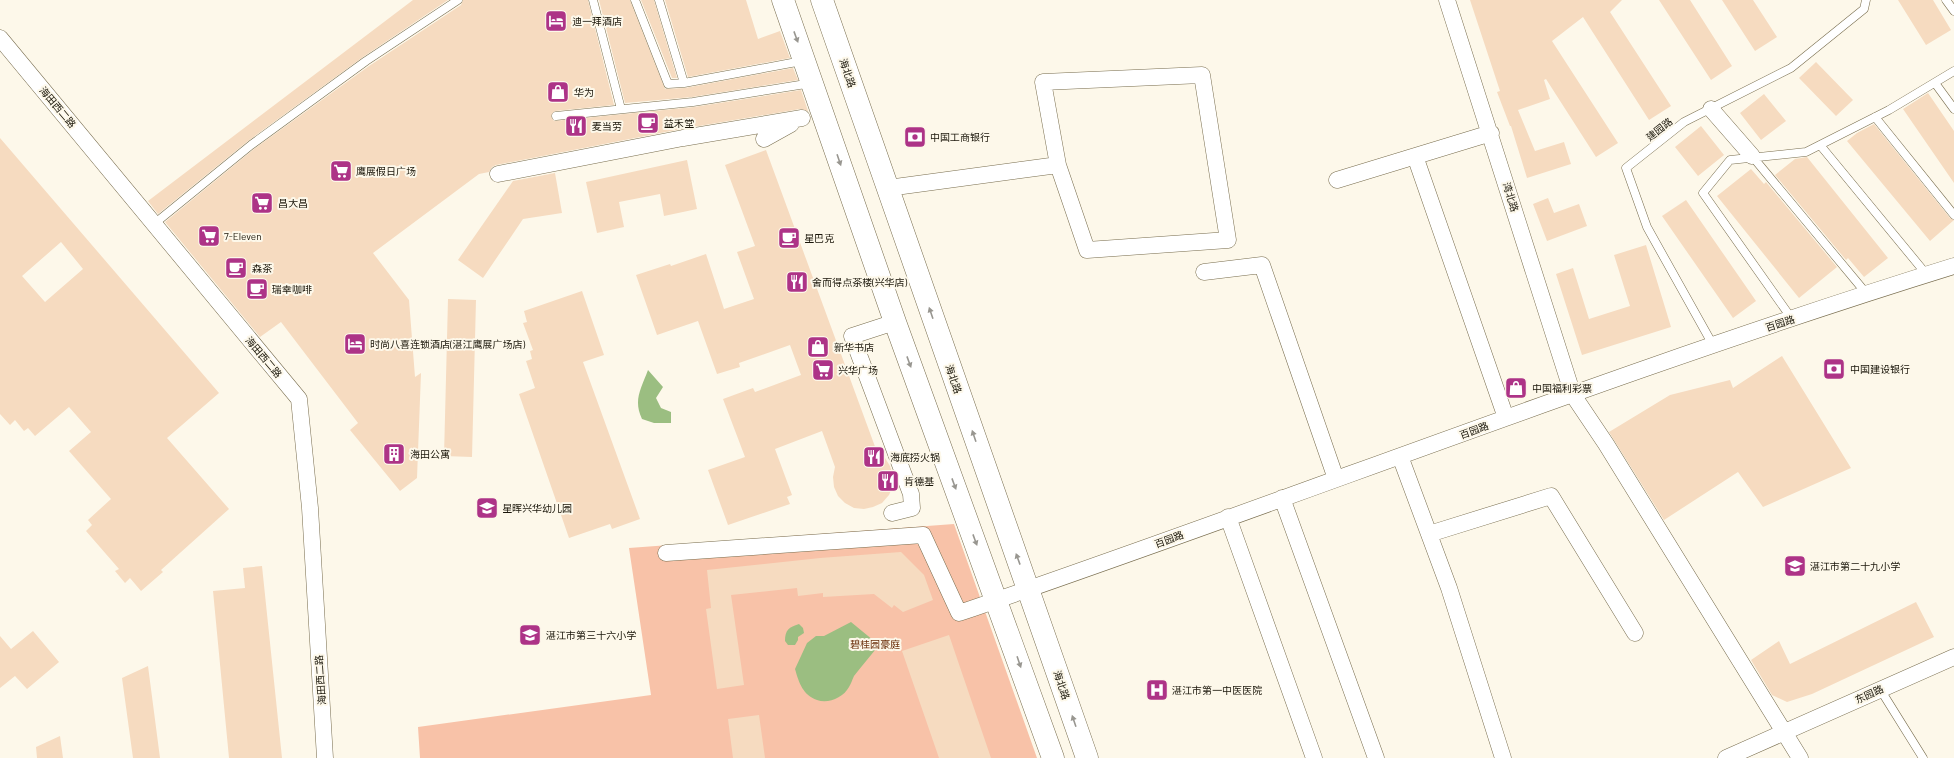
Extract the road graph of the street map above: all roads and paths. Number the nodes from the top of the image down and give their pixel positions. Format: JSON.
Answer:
{"nodes":[{"id":1,"x":458,"y":0,"type":"edge"},
{"id":2,"x":593,"y":0,"type":"edge"},
{"id":3,"x":635,"y":0,"type":"edge"},
{"id":4,"x":659,"y":0,"type":"edge"},
{"id":5,"x":783,"y":0,"type":"edge"},
{"id":6,"x":822,"y":0,"type":"edge"},
{"id":7,"x":1447,"y":0,"type":"edge"},
{"id":8,"x":1866,"y":0,"type":"edge"},
{"id":9,"x":1946,"y":0,"type":"edge"},
{"id":10,"x":1954,"y":11,"type":"edge"},
{"id":11,"x":0,"y":38,"type":"edge"},
{"id":12,"x":805,"y":61,"type":"junction"},
{"id":13,"x":1954,"y":71,"type":"edge"},
{"id":14,"x":684,"y":83,"type":"junction"},
{"id":15,"x":812,"y":83,"type":"junction"},
{"id":16,"x":1935,"y":83,"type":"junction"},
{"id":17,"x":621,"y":109,"type":"junction"},
{"id":18,"x":1710,"y":109,"type":"junction"},
{"id":19,"x":1954,"y":109,"type":"edge"},
{"id":20,"x":556,"y":116,"type":"dead end"},
{"id":21,"x":812,"y":116,"type":"junction"},
{"id":22,"x":1875,"y":117,"type":"junction"},
{"id":23,"x":1491,"y":133,"type":"junction"},
{"id":24,"x":764,"y":139,"type":"dead end"},
{"id":25,"x":1820,"y":145,"type":"junction"},
{"id":26,"x":1415,"y":156,"type":"junction"},
{"id":27,"x":1752,"y":156,"type":"junction"},
{"id":28,"x":1058,"y":165,"type":"junction"},
{"id":29,"x":498,"y":174,"type":"dead end"},
{"id":30,"x":1337,"y":180,"type":"dead end"},
{"id":31,"x":888,"y":188,"type":"junction"},
{"id":32,"x":1954,"y":215,"type":"edge"},
{"id":33,"x":154,"y":224,"type":"junction"},
{"id":34,"x":1954,"y":266,"type":"edge"},
{"id":35,"x":1204,"y":272,"type":"dead end"},
{"id":36,"x":1927,"y":275,"type":"junction"},
{"id":37,"x":1866,"y":293,"type":"junction"},
{"id":38,"x":1792,"y":319,"type":"junction"},
{"id":39,"x":895,"y":322,"type":"junction"},
{"id":40,"x":1713,"y":345,"type":"junction"},
{"id":41,"x":1573,"y":395,"type":"junction"},
{"id":42,"x":1506,"y":418,"type":"junction"},
{"id":43,"x":1400,"y":456,"type":"junction"},
{"id":44,"x":1336,"y":479,"type":"junction"},
{"id":45,"x":1282,"y":498,"type":"junction"},
{"id":46,"x":892,"y":514,"type":"dead end"},
{"id":47,"x":1228,"y":518,"type":"junction"},
{"id":48,"x":1429,"y":534,"type":"junction"},
{"id":49,"x":666,"y":553,"type":"dead end"},
{"id":50,"x":1029,"y":588,"type":"junction"},
{"id":51,"x":997,"y":600,"type":"junction"},
{"id":52,"x":1635,"y":633,"type":"dead end"},
{"id":53,"x":1954,"y":657,"type":"edge"},
{"id":54,"x":1880,"y":689,"type":"junction"},
{"id":55,"x":1785,"y":731,"type":"junction"},
{"id":56,"x":325,"y":758,"type":"edge"},
{"id":57,"x":1052,"y":758,"type":"edge"},
{"id":58,"x":1087,"y":758,"type":"edge"},
{"id":59,"x":1314,"y":758,"type":"edge"},
{"id":60,"x":1376,"y":758,"type":"edge"},
{"id":61,"x":1503,"y":758,"type":"edge"},
{"id":62,"x":1726,"y":758,"type":"edge"},
{"id":63,"x":1800,"y":758,"type":"edge"},
{"id":64,"x":1923,"y":758,"type":"edge"}],
"edges":[{"from":1,"to":33,"type":"lane"},
{"from":2,"to":17,"type":"lane"},
{"from":3,"to":14,"type":"lane"},
{"from":4,"to":14,"type":"lane"},
{"from":5,"to":12,"type":"street","one_way":true},
{"from":6,"to":31,"type":"street","name":"海北路"},
{"from":7,"to":23,"type":"street","name":"湾北路"},
{"from":8,"to":18,"type":"lane","name":"建园路"},
{"from":9,"to":10,"type":"lane"},
{"from":11,"to":33,"type":"street","name":"海田西二路"},
{"from":12,"to":14,"type":"lane"},
{"from":12,"to":15,"type":"street"},
{"from":13,"to":16,"type":"lane"},
{"from":15,"to":17,"type":"lane"},
{"from":15,"to":21,"type":"street"},
{"from":16,"to":19,"type":"lane"},
{"from":16,"to":22,"type":"lane"},
{"from":17,"to":20,"type":"lane"},
{"from":18,"to":27,"type":"street"},
{"from":18,"to":40,"type":"lane","name":"建园路"},
{"from":21,"to":24,"type":"street"},
{"from":21,"to":29,"type":"street"},
{"from":21,"to":39,"type":"street","one_way":true},
{"from":22,"to":25,"type":"lane"},
{"from":22,"to":32,"type":"lane"},
{"from":23,"to":26,"type":"street"},
{"from":23,"to":41,"type":"street","name":"湾北路"},
{"from":25,"to":27,"type":"lane"},
{"from":25,"to":36,"type":"lane"},
{"from":26,"to":30,"type":"street"},
{"from":26,"to":42,"type":"street"},
{"from":27,"to":37,"type":"lane"},
{"from":27,"to":38,"type":"lane"},
{"from":28,"to":28,"type":"street"},
{"from":28,"to":31,"type":"street"},
{"from":50,"to":31,"type":"street","name":"海北路","one_way":true},
{"from":33,"to":56,"type":"street","name":"海田西二路"},
{"from":34,"to":36,"type":"street","name":"百园路"},
{"from":35,"to":44,"type":"street"},
{"from":36,"to":37,"type":"street","name":"百园路"},
{"from":37,"to":38,"type":"street","name":"百园路"},
{"from":38,"to":40,"type":"street","name":"百园路"},
{"from":39,"to":46,"type":"street"},
{"from":39,"to":51,"type":"street","one_way":true},
{"from":40,"to":41,"type":"street","name":"百园路"},
{"from":41,"to":42,"type":"street","name":"百园路"},
{"from":41,"to":55,"type":"street","name":"湾北路"},
{"from":42,"to":43,"type":"street","name":"百园路"},
{"from":43,"to":44,"type":"street","name":"百园路"},
{"from":43,"to":48,"type":"street"},
{"from":44,"to":45,"type":"street","name":"百园路"},
{"from":45,"to":47,"type":"street","name":"百园路"},
{"from":45,"to":60,"type":"street"},
{"from":47,"to":50,"type":"street","name":"百园路"},
{"from":47,"to":59,"type":"street"},
{"from":48,"to":52,"type":"street"},
{"from":48,"to":61,"type":"street"},
{"from":49,"to":51,"type":"street","name":"百园路"},
{"from":50,"to":51,"type":"street","name":"百园路"},
{"from":58,"to":50,"type":"street","name":"海北路","one_way":true},
{"from":51,"to":57,"type":"street","one_way":true},
{"from":53,"to":54,"type":"street","name":"东园路"},
{"from":54,"to":55,"type":"street","name":"东园路"},
{"from":54,"to":64,"type":"lane"},
{"from":55,"to":62,"type":"street","name":"东园路"},
{"from":55,"to":63,"type":"street","name":"湾北路"}]}
